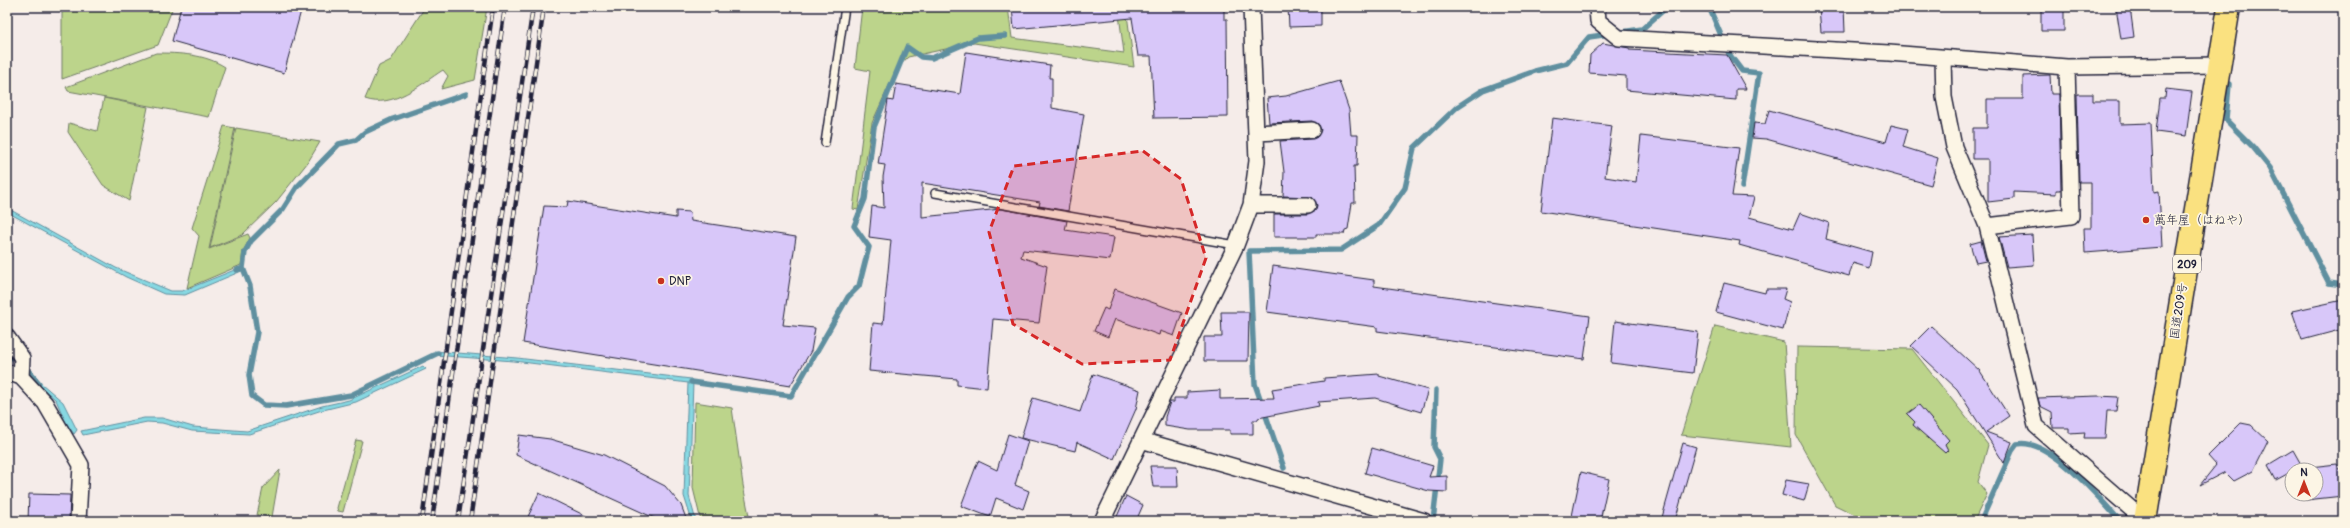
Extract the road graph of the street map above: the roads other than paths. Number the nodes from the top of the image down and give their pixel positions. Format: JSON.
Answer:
{"nodes":[{"id":1,"x":845,"y":7,"type":"edge"},
{"id":2,"x":1251,"y":7,"type":"edge"},
{"id":3,"x":1597,"y":7,"type":"edge"},
{"id":4,"x":2229,"y":7,"type":"edge"},
{"id":5,"x":1943,"y":58,"type":"junction"},
{"id":6,"x":2220,"y":65,"type":"junction"},
{"id":7,"x":2067,"y":67,"type":"junction"},
{"id":8,"x":1312,"y":130,"type":"dead end"},
{"id":9,"x":1256,"y":133,"type":"junction"},
{"id":10,"x":825,"y":143,"type":"dead end"},
{"id":11,"x":935,"y":193,"type":"dead end"},
{"id":12,"x":1251,"y":204,"type":"junction"},
{"id":13,"x":1308,"y":205,"type":"dead end"},
{"id":14,"x":1987,"y":226,"type":"junction"},
{"id":15,"x":1236,"y":245,"type":"junction"},
{"id":16,"x":7,"y":337,"type":"edge"},
{"id":17,"x":14,"y":374,"type":"edge"},
{"id":18,"x":1141,"y":440,"type":"junction"},
{"id":19,"x":78,"y":521,"type":"edge"},
{"id":20,"x":1102,"y":521,"type":"edge"},
{"id":21,"x":1424,"y":521,"type":"edge"},
{"id":22,"x":2145,"y":521,"type":"edge"}],
"edges":[{"from":1,"to":10,"type":"lane"},
{"from":2,"to":9,"type":"street"},
{"from":3,"to":5,"type":"street"},
{"from":4,"to":6,"type":"highway","name":"国道209号","number":"209"},
{"from":5,"to":7,"type":"street"},
{"from":5,"to":14,"type":"street"},
{"from":6,"to":7,"type":"street"},
{"from":6,"to":22,"type":"highway","name":"国道209号","number":"209"},
{"from":7,"to":14,"type":"street"},
{"from":8,"to":9,"type":"street"},
{"from":9,"to":12,"type":"street"},
{"from":11,"to":15,"type":"lane"},
{"from":12,"to":13,"type":"street"},
{"from":12,"to":15,"type":"street"},
{"from":14,"to":22,"type":"street"},
{"from":15,"to":18,"type":"street"},
{"from":16,"to":17,"type":"street"},
{"from":17,"to":19,"type":"street"},
{"from":18,"to":20,"type":"street"},
{"from":18,"to":21,"type":"street"}]}
